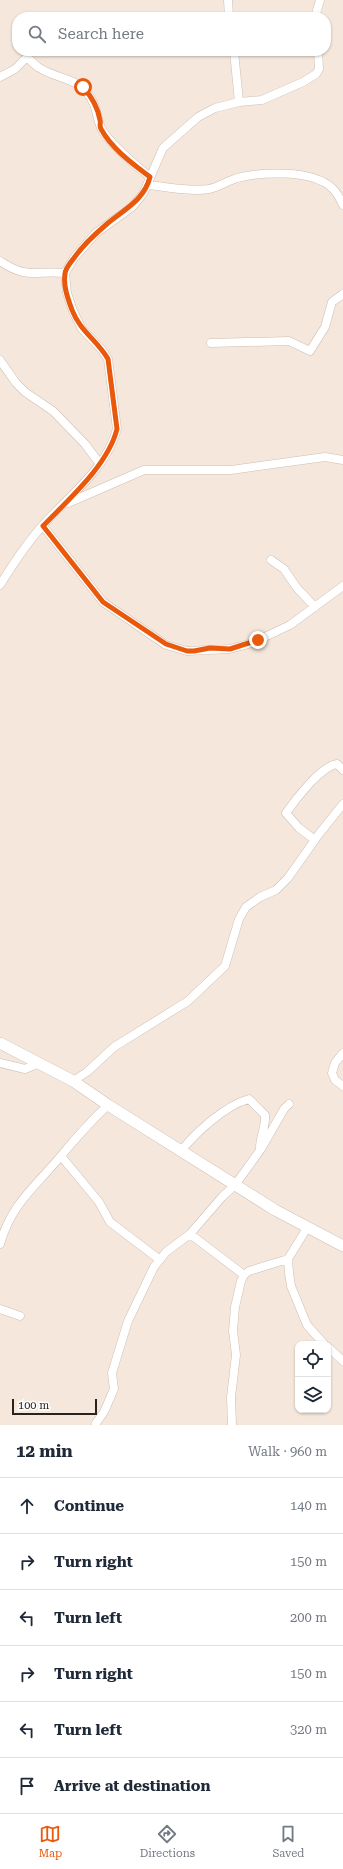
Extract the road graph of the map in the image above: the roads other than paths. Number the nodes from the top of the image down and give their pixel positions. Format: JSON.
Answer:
{"nodes":[{"id":1,"x":228,"y":0,"type":"edge"},
{"id":2,"x":320,"y":0,"type":"edge"},
{"id":3,"x":229,"y":12,"type":"edge"},
{"id":4,"x":316,"y":12,"type":"edge"},
{"id":5,"x":234,"y":56,"type":"edge"},
{"id":6,"x":318,"y":56,"type":"edge"},
{"id":7,"x":0,"y":77,"type":"edge"},
{"id":8,"x":239,"y":102,"type":"junction"},
{"id":9,"x":149,"y":181,"type":"junction"},
{"id":10,"x":343,"y":206,"type":"edge"},
{"id":11,"x":0,"y":261,"type":"edge"},
{"id":12,"x":65,"y":273,"type":"junction"},
{"id":13,"x":343,"y":294,"type":"edge"},
{"id":14,"x":211,"y":343,"type":"dead end"},
{"id":15,"x":0,"y":360,"type":"edge"},
{"id":16,"x":343,"y":460,"type":"edge"},
{"id":17,"x":100,"y":464,"type":"junction"},
{"id":18,"x":63,"y":505,"type":"junction"},
{"id":19,"x":43,"y":526,"type":"junction"},
{"id":20,"x":271,"y":560,"type":"dead end"},
{"id":21,"x":0,"y":585,"type":"edge"},
{"id":22,"x":343,"y":586,"type":"edge"},
{"id":23,"x":316,"y":607,"type":"junction"},
{"id":24,"x":343,"y":770,"type":"edge"},
{"id":25,"x":343,"y":804,"type":"edge"},
{"id":26,"x":315,"y":840,"type":"junction"},
{"id":27,"x":0,"y":1043,"type":"edge"},
{"id":28,"x":343,"y":1053,"type":"edge"},
{"id":29,"x":0,"y":1063,"type":"edge"},
{"id":30,"x":38,"y":1064,"type":"junction"},
{"id":31,"x":73,"y":1081,"type":"junction"},
{"id":32,"x":343,"y":1086,"type":"edge"},
{"id":33,"x":289,"y":1104,"type":"dead end"},
{"id":34,"x":108,"y":1105,"type":"junction"},
{"id":35,"x":260,"y":1149,"type":"junction"},
{"id":36,"x":181,"y":1150,"type":"junction"},
{"id":37,"x":61,"y":1156,"type":"junction"},
{"id":38,"x":235,"y":1185,"type":"junction"},
{"id":39,"x":307,"y":1228,"type":"junction"},
{"id":40,"x":190,"y":1234,"type":"junction"},
{"id":41,"x":0,"y":1244,"type":"edge"},
{"id":42,"x":343,"y":1246,"type":"edge"},
{"id":43,"x":288,"y":1259,"type":"junction"},
{"id":44,"x":160,"y":1260,"type":"junction"},
{"id":45,"x":244,"y":1275,"type":"junction"},
{"id":46,"x":0,"y":1309,"type":"edge"},
{"id":47,"x":20,"y":1316,"type":"dead end"},
{"id":48,"x":321,"y":1341,"type":"edge"},
{"id":49,"x":331,"y":1350,"type":"edge"},
{"id":50,"x":343,"y":1361,"type":"edge"},
{"id":51,"x":96,"y":1423,"type":"dead end"},
{"id":52,"x":232,"y":1425,"type":"edge"}],
"edges":[{"from":1,"to":3,"type":"street"},
{"from":2,"to":4,"type":"street"},
{"from":5,"to":8,"type":"street"},
{"from":6,"to":8,"type":"street"},
{"from":7,"to":9,"type":"street"},
{"from":8,"to":9,"type":"street"},
{"from":9,"to":10,"type":"street"},
{"from":9,"to":12,"type":"street"},
{"from":11,"to":12,"type":"street"},
{"from":12,"to":17,"type":"street"},
{"from":13,"to":14,"type":"street"},
{"from":15,"to":17,"type":"street"},
{"from":16,"to":18,"type":"street"},
{"from":17,"to":18,"type":"street"},
{"from":18,"to":19,"type":"street"},
{"from":19,"to":21,"type":"street"},
{"from":19,"to":23,"type":"street"},
{"from":20,"to":23,"type":"street"},
{"from":22,"to":23,"type":"street"},
{"from":24,"to":26,"type":"street"},
{"from":25,"to":26,"type":"street"},
{"from":26,"to":31,"type":"street"},
{"from":27,"to":30,"type":"highway"},
{"from":28,"to":32,"type":"street"},
{"from":29,"to":30,"type":"street"},
{"from":30,"to":31,"type":"highway"},
{"from":31,"to":34,"type":"highway"},
{"from":33,"to":35,"type":"street"},
{"from":34,"to":36,"type":"highway"},
{"from":34,"to":37,"type":"street"},
{"from":35,"to":36,"type":"street"},
{"from":35,"to":38,"type":"street"},
{"from":36,"to":38,"type":"highway"},
{"from":37,"to":41,"type":"street"},
{"from":37,"to":44,"type":"street"},
{"from":38,"to":39,"type":"highway"},
{"from":38,"to":40,"type":"street"},
{"from":39,"to":42,"type":"highway"},
{"from":39,"to":43,"type":"street"},
{"from":40,"to":44,"type":"street"},
{"from":40,"to":45,"type":"street"},
{"from":43,"to":45,"type":"street"},
{"from":43,"to":48,"type":"street"},
{"from":44,"to":51,"type":"street"},
{"from":45,"to":52,"type":"street"},
{"from":46,"to":47,"type":"street"},
{"from":49,"to":50,"type":"street"}]}
